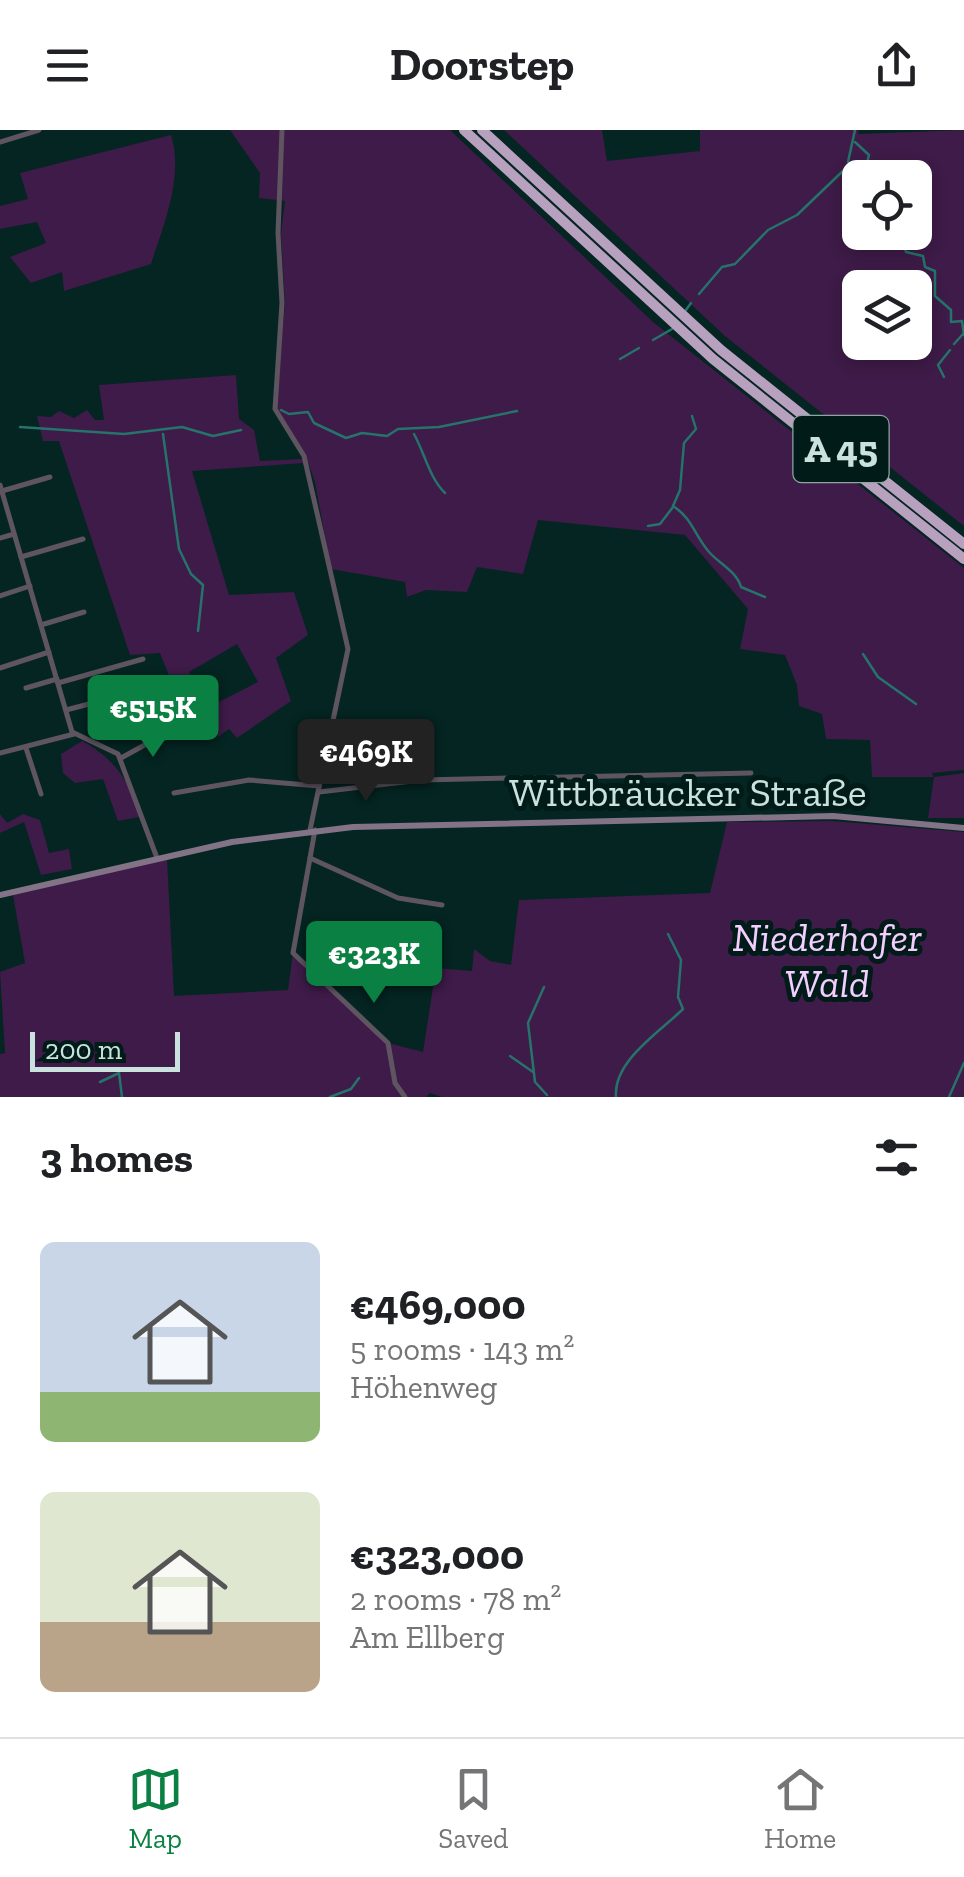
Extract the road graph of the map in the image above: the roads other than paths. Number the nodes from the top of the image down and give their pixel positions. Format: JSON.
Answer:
{"nodes":[{"id":1,"x":39,"y":130,"type":"edge"},
{"id":2,"x":282,"y":130,"type":"edge"},
{"id":3,"x":464,"y":130,"type":"edge"},
{"id":4,"x":482,"y":130,"type":"edge"},
{"id":5,"x":0,"y":142,"type":"edge"},
{"id":6,"x":636,"y":283,"type":"junction"},
{"id":7,"x":717,"y":355,"type":"junction"},
{"id":8,"x":50,"y":477,"type":"dead end"},
{"id":9,"x":1,"y":488,"type":"edge"},
{"id":10,"x":14,"y":534,"type":"junction"},
{"id":11,"x":0,"y":538,"type":"edge"},
{"id":12,"x":84,"y":539,"type":"dead end"},
{"id":13,"x":964,"y":544,"type":"edge"},
{"id":14,"x":21,"y":557,"type":"junction"},
{"id":15,"x":964,"y":559,"type":"edge"},
{"id":16,"x":30,"y":586,"type":"junction"},
{"id":17,"x":0,"y":596,"type":"edge"},
{"id":18,"x":84,"y":612,"type":"dead end"},
{"id":19,"x":41,"y":625,"type":"junction"},
{"id":20,"x":49,"y":652,"type":"junction"},
{"id":21,"x":144,"y":659,"type":"dead end"},
{"id":22,"x":0,"y":668,"type":"edge"},
{"id":23,"x":58,"y":681,"type":"junction"},
{"id":24,"x":26,"y":688,"type":"dead end"},
{"id":25,"x":112,"y":698,"type":"dead end"},
{"id":26,"x":66,"y":710,"type":"junction"},
{"id":27,"x":74,"y":734,"type":"junction"},
{"id":28,"x":172,"y":736,"type":"dead end"},
{"id":29,"x":26,"y":748,"type":"junction"},
{"id":30,"x":0,"y":753,"type":"edge"},
{"id":31,"x":121,"y":758,"type":"junction"},
{"id":32,"x":751,"y":774,"type":"dead end"},
{"id":33,"x":320,"y":789,"type":"junction"},
{"id":34,"x":174,"y":793,"type":"dead end"},
{"id":35,"x":42,"y":794,"type":"dead end"},
{"id":36,"x":964,"y":828,"type":"edge"},
{"id":37,"x":312,"y":830,"type":"junction"},
{"id":38,"x":157,"y":858,"type":"junction"},
{"id":39,"x":310,"y":858,"type":"junction"},
{"id":40,"x":0,"y":894,"type":"edge"},
{"id":41,"x":442,"y":905,"type":"dead end"},
{"id":42,"x":405,"y":1097,"type":"edge"}],
"edges":[{"from":1,"to":5,"type":"street"},
{"from":2,"to":33,"type":"street"},
{"from":3,"to":6,"type":"highway","number":"A 45"},
{"from":4,"to":6,"type":"highway","number":"A 45"},
{"from":6,"to":7,"type":"highway","number":"A 45"},
{"from":7,"to":13,"type":"highway","number":"A 45"},
{"from":7,"to":15,"type":"highway","number":"A 45"},
{"from":8,"to":9,"type":"street"},
{"from":9,"to":10,"type":"street"},
{"from":10,"to":11,"type":"street"},
{"from":10,"to":14,"type":"street"},
{"from":12,"to":14,"type":"street"},
{"from":14,"to":16,"type":"street"},
{"from":16,"to":17,"type":"street"},
{"from":16,"to":19,"type":"street"},
{"from":18,"to":19,"type":"street"},
{"from":19,"to":20,"type":"street"},
{"from":20,"to":22,"type":"street"},
{"from":20,"to":23,"type":"street"},
{"from":21,"to":23,"type":"street"},
{"from":23,"to":24,"type":"street"},
{"from":23,"to":26,"type":"street"},
{"from":25,"to":26,"type":"street"},
{"from":26,"to":27,"type":"street"},
{"from":27,"to":29,"type":"street"},
{"from":27,"to":31,"type":"street"},
{"from":28,"to":31,"type":"street"},
{"from":29,"to":30,"type":"street"},
{"from":29,"to":35,"type":"street"},
{"from":31,"to":38,"type":"street"},
{"from":32,"to":33,"type":"street"},
{"from":33,"to":34,"type":"street"},
{"from":33,"to":37,"type":"street"},
{"from":36,"to":37,"type":"main road","name":"Wittbräucker Straße"},
{"from":37,"to":38,"type":"main road","name":"Wittbräucker Straße"},
{"from":37,"to":39,"type":"street"},
{"from":38,"to":40,"type":"main road","name":"Wittbräucker Straße"},
{"from":39,"to":41,"type":"street"},
{"from":39,"to":42,"type":"street"}]}
